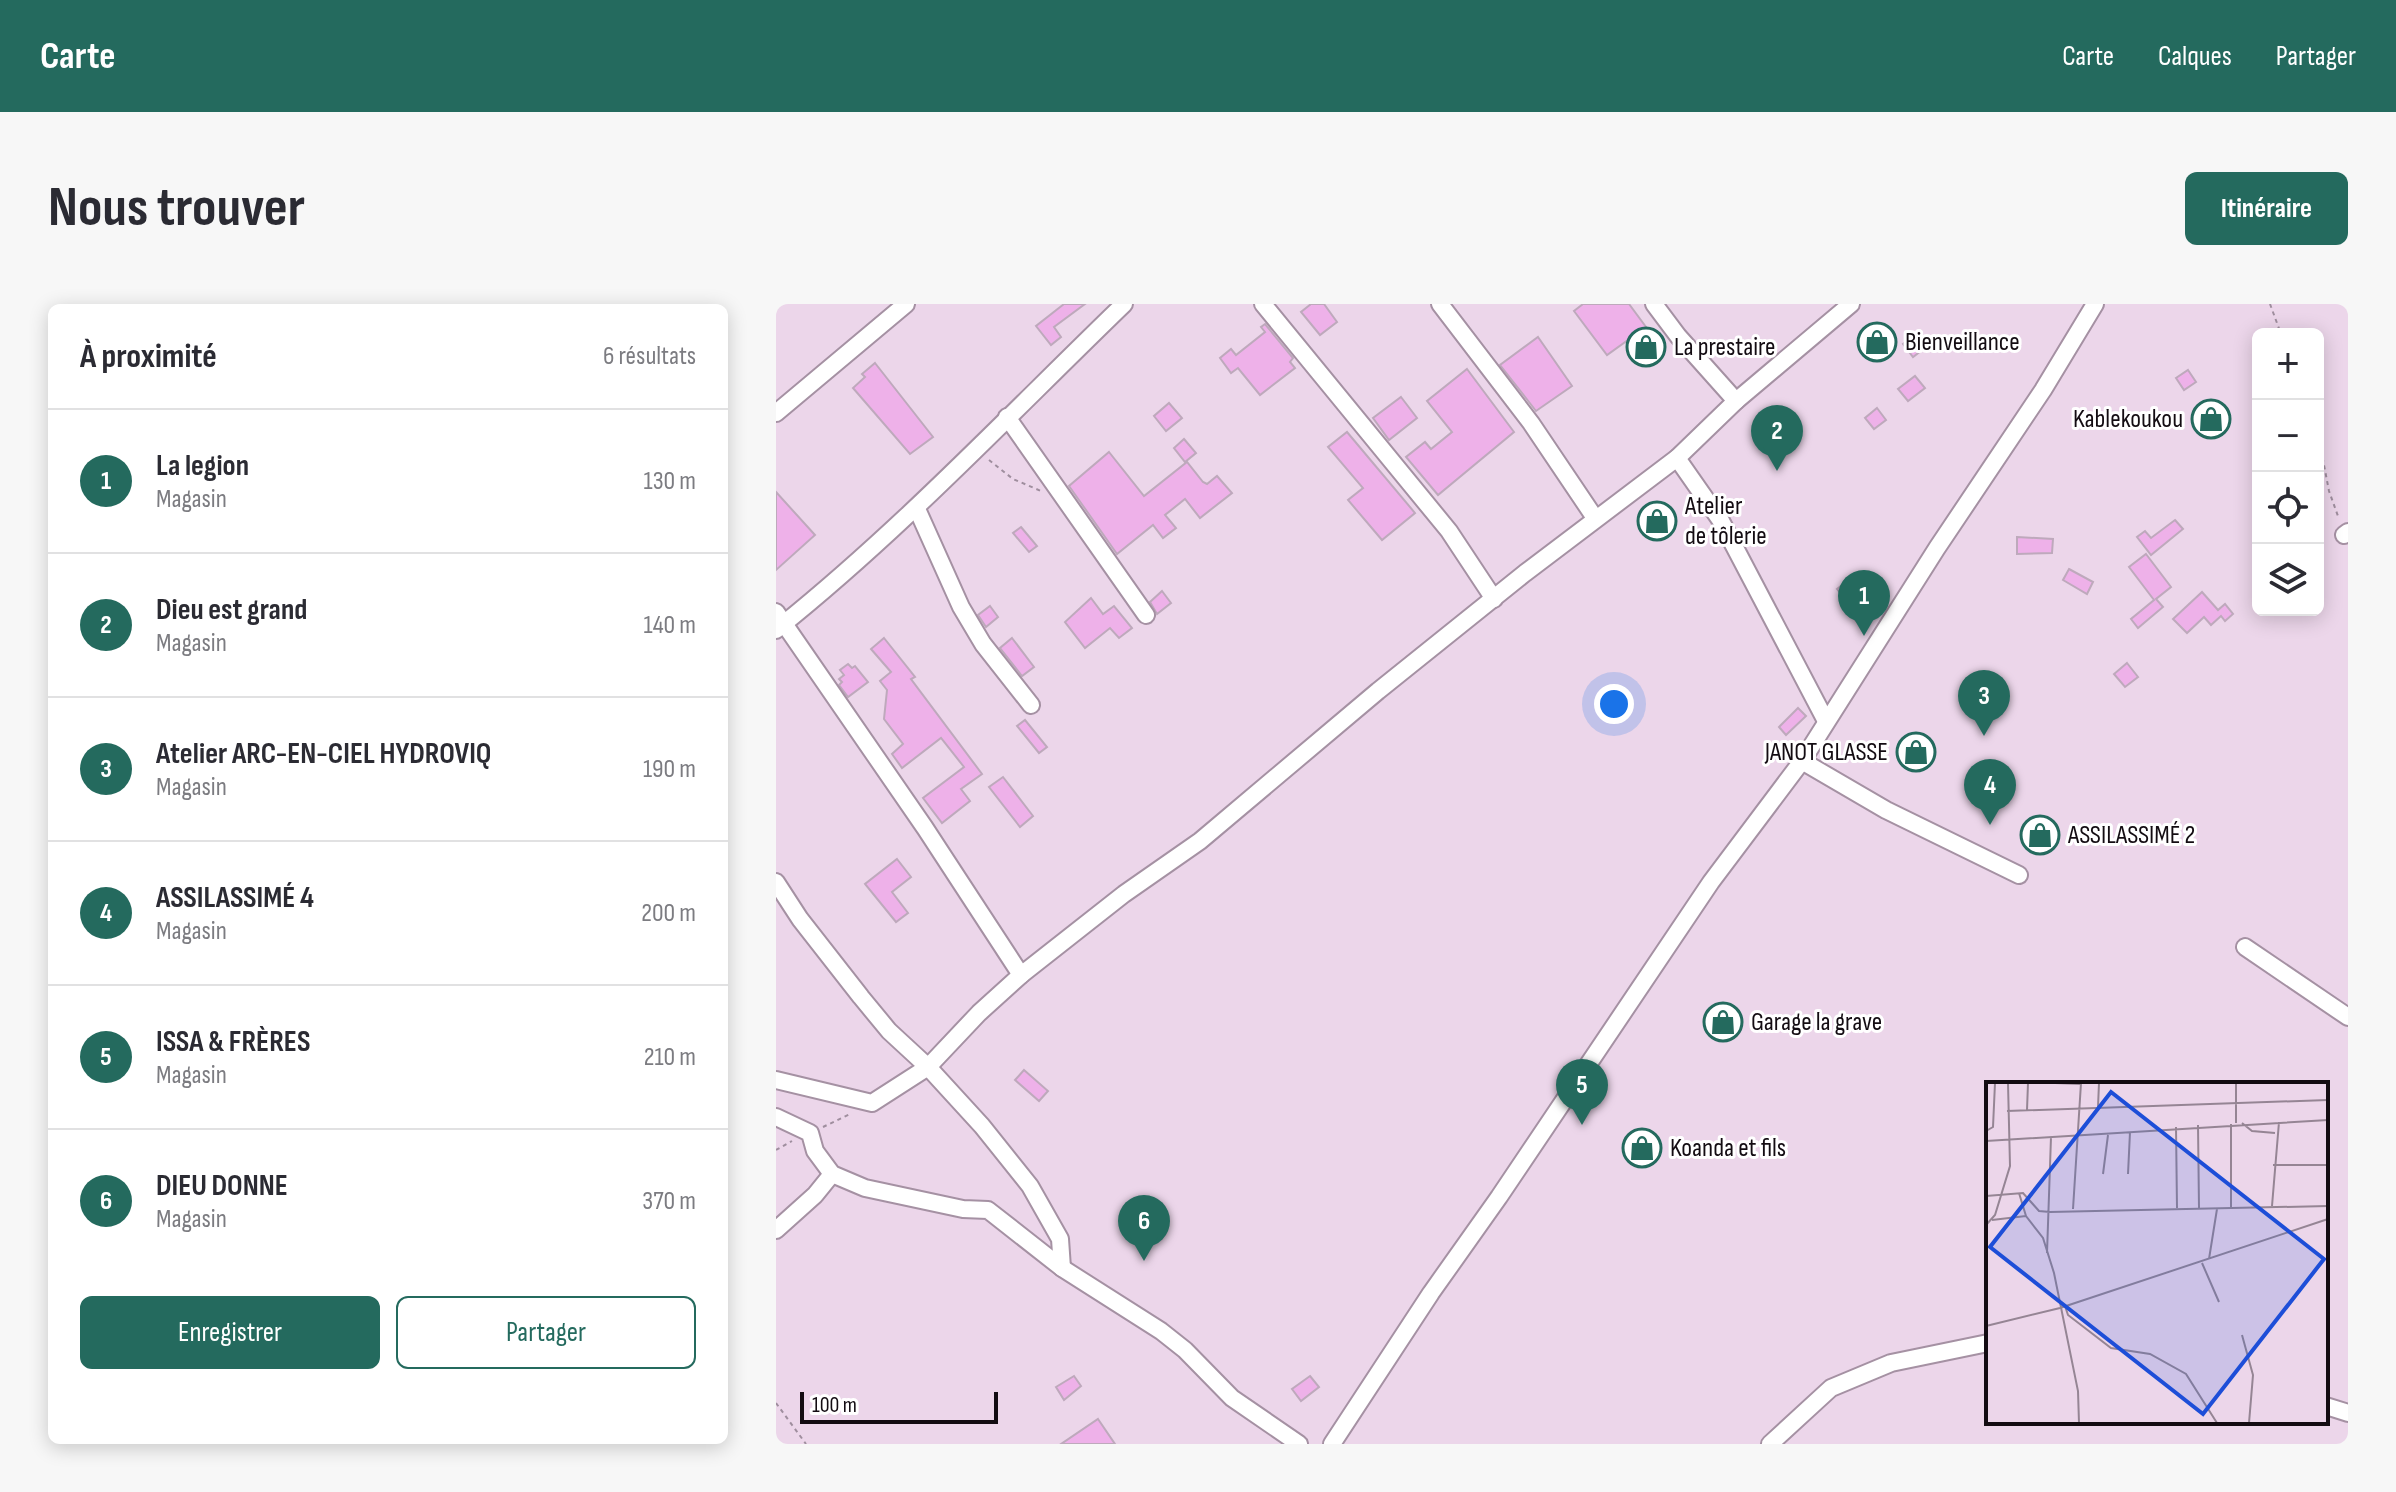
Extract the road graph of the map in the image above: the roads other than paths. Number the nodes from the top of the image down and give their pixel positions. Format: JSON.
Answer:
{"nodes":[{"id":1,"x":1124,"y":304,"type":"edge"},
{"id":2,"x":1263,"y":304,"type":"edge"},
{"id":3,"x":1440,"y":304,"type":"edge"},
{"id":4,"x":1654,"y":304,"type":"edge"},
{"id":5,"x":1851,"y":304,"type":"edge"},
{"id":6,"x":2095,"y":304,"type":"edge"},
{"id":7,"x":898,"y":306,"type":"edge"},
{"id":8,"x":1736,"y":401,"type":"junction"},
{"id":9,"x":776,"y":413,"type":"edge"},
{"id":10,"x":1007,"y":417,"type":"junction"},
{"id":11,"x":1677,"y":458,"type":"junction"},
{"id":12,"x":917,"y":509,"type":"junction"},
{"id":13,"x":1595,"y":518,"type":"junction"},
{"id":14,"x":1494,"y":599,"type":"junction"},
{"id":15,"x":1146,"y":615,"type":"dead end"},
{"id":16,"x":779,"y":622,"type":"edge"},
{"id":17,"x":1031,"y":705,"type":"dead end"},
{"id":18,"x":1826,"y":721,"type":"junction"},
{"id":19,"x":1802,"y":761,"type":"junction"},
{"id":20,"x":2019,"y":875,"type":"dead end"},
{"id":21,"x":776,"y":882,"type":"edge"},
{"id":22,"x":2245,"y":947,"type":"dead end"},
{"id":23,"x":1021,"y":975,"type":"junction"},
{"id":24,"x":2348,"y":1017,"type":"edge"},
{"id":25,"x":928,"y":1067,"type":"junction"},
{"id":26,"x":776,"y":1080,"type":"edge"},
{"id":27,"x":776,"y":1117,"type":"edge"},
{"id":28,"x":832,"y":1174,"type":"junction"},
{"id":29,"x":776,"y":1230,"type":"edge"},
{"id":30,"x":1062,"y":1268,"type":"junction"},
{"id":31,"x":1986,"y":1343,"type":"edge"},
{"id":32,"x":2328,"y":1407,"type":"edge"},
{"id":33,"x":2348,"y":1413,"type":"edge"},
{"id":34,"x":1299,"y":1444,"type":"edge"},
{"id":35,"x":1332,"y":1444,"type":"edge"},
{"id":36,"x":1770,"y":1444,"type":"edge"}],
"edges":[{"from":1,"to":10,"type":"street"},
{"from":2,"to":14,"type":"street"},
{"from":3,"to":13,"type":"street"},
{"from":4,"to":8,"type":"street"},
{"from":5,"to":8,"type":"street"},
{"from":6,"to":18,"type":"street"},
{"from":7,"to":9,"type":"street"},
{"from":8,"to":11,"type":"street"},
{"from":10,"to":12,"type":"street"},
{"from":10,"to":15,"type":"street"},
{"from":11,"to":13,"type":"street"},
{"from":11,"to":18,"type":"street"},
{"from":12,"to":16,"type":"street"},
{"from":12,"to":17,"type":"street"},
{"from":13,"to":14,"type":"street"},
{"from":14,"to":23,"type":"street"},
{"from":16,"to":23,"type":"street"},
{"from":18,"to":19,"type":"street"},
{"from":19,"to":20,"type":"street"},
{"from":19,"to":35,"type":"street"},
{"from":21,"to":25,"type":"street"},
{"from":22,"to":24,"type":"street"},
{"from":23,"to":25,"type":"street"},
{"from":25,"to":26,"type":"street"},
{"from":25,"to":30,"type":"street"},
{"from":27,"to":28,"type":"street"},
{"from":28,"to":29,"type":"street"},
{"from":28,"to":30,"type":"street"},
{"from":30,"to":34,"type":"street"},
{"from":31,"to":36,"type":"street"},
{"from":32,"to":33,"type":"street"}]}
